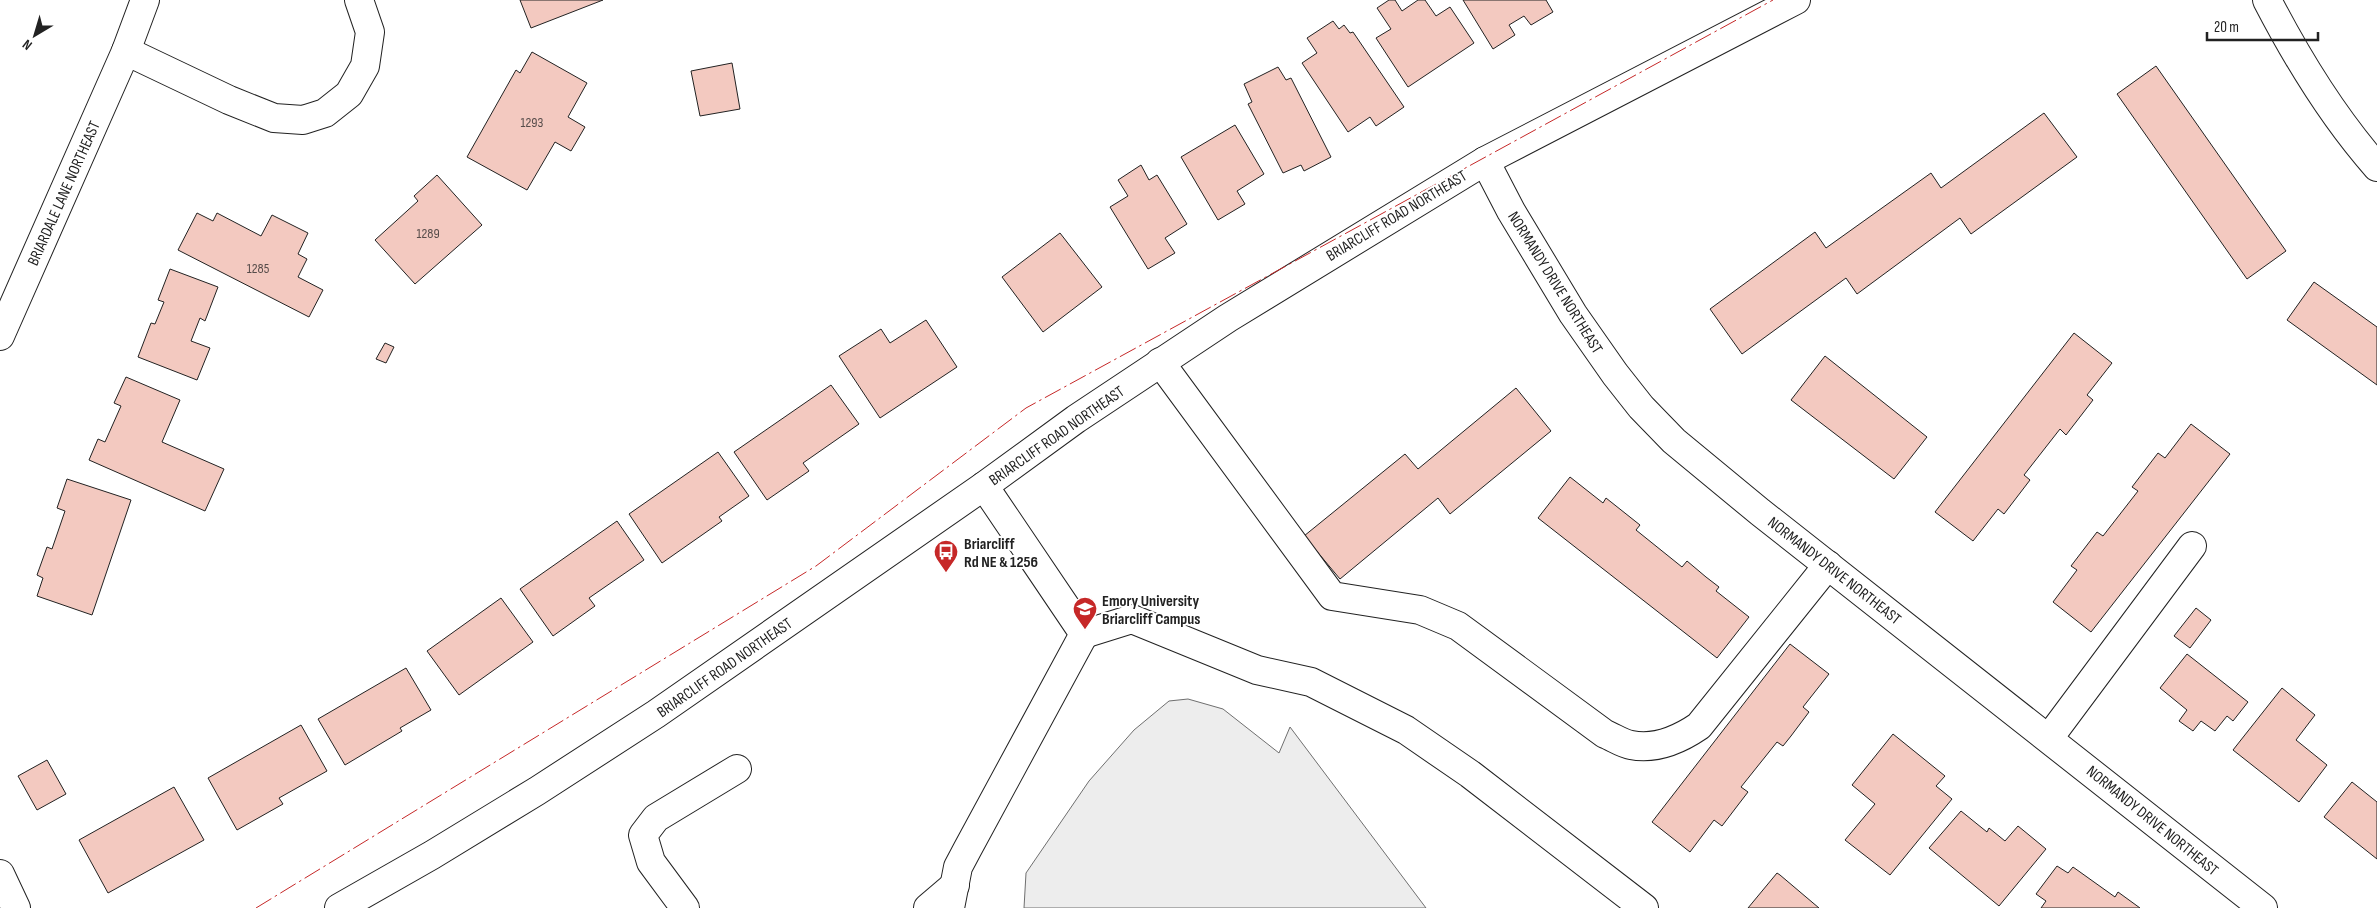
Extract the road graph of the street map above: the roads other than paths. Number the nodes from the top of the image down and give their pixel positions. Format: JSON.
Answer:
{"nodes":[{"id":1,"x":145,"y":0,"type":"edge"},
{"id":2,"x":359,"y":0,"type":"edge"},
{"id":3,"x":1796,"y":0,"type":"edge"},
{"id":4,"x":2267,"y":0,"type":"edge"},
{"id":5,"x":126,"y":51,"type":"junction"},
{"id":6,"x":1485,"y":161,"type":"junction"},
{"id":7,"x":2377,"y":167,"type":"edge"},
{"id":8,"x":0,"y":336,"type":"edge"},
{"id":9,"x":1160,"y":362,"type":"junction"},
{"id":10,"x":984,"y":486,"type":"junction"},
{"id":11,"x":2192,"y":546,"type":"dead end"},
{"id":12,"x":1828,"y":565,"type":"junction"},
{"id":13,"x":1084,"y":634,"type":"junction"},
{"id":14,"x":2049,"y":738,"type":"junction"},
{"id":15,"x":737,"y":769,"type":"dead end"},
{"id":16,"x":0,"y":874,"type":"edge"},
{"id":17,"x":1617,"y":896,"type":"edge"},
{"id":18,"x":952,"y":897,"type":"edge"},
{"id":19,"x":16,"y":908,"type":"edge"},
{"id":20,"x":339,"y":908,"type":"edge"},
{"id":21,"x":685,"y":908,"type":"edge"},
{"id":22,"x":928,"y":908,"type":"edge"},
{"id":23,"x":1644,"y":908,"type":"edge"},
{"id":24,"x":2263,"y":908,"type":"edge"}],
"edges":[{"from":1,"to":5,"type":"street","name":"BRIARDALE LANE NORTHEAST"},
{"from":2,"to":5,"type":"street"},
{"from":3,"to":6,"type":"street","name":"BRIARCLIFF ROAD NORTHEAST"},
{"from":4,"to":7,"type":"street"},
{"from":5,"to":8,"type":"street","name":"BRIARDALE LANE NORTHEAST"},
{"from":6,"to":9,"type":"street","name":"BRIARCLIFF ROAD NORTHEAST"},
{"from":6,"to":12,"type":"street","name":"NORMANDY DRIVE NORTHEAST"},
{"from":9,"to":10,"type":"street","name":"BRIARCLIFF ROAD NORTHEAST"},
{"from":9,"to":12,"type":"street"},
{"from":10,"to":13,"type":"street"},
{"from":10,"to":20,"type":"street","name":"BRIARCLIFF ROAD NORTHEAST"},
{"from":11,"to":14,"type":"street"},
{"from":12,"to":14,"type":"street","name":"NORMANDY DRIVE NORTHEAST"},
{"from":13,"to":17,"type":"street"},
{"from":13,"to":18,"type":"street"},
{"from":14,"to":24,"type":"street","name":"NORMANDY DRIVE NORTHEAST"},
{"from":15,"to":21,"type":"street"},
{"from":16,"to":19,"type":"street"},
{"from":17,"to":23,"type":"street"},
{"from":18,"to":22,"type":"street"}]}
